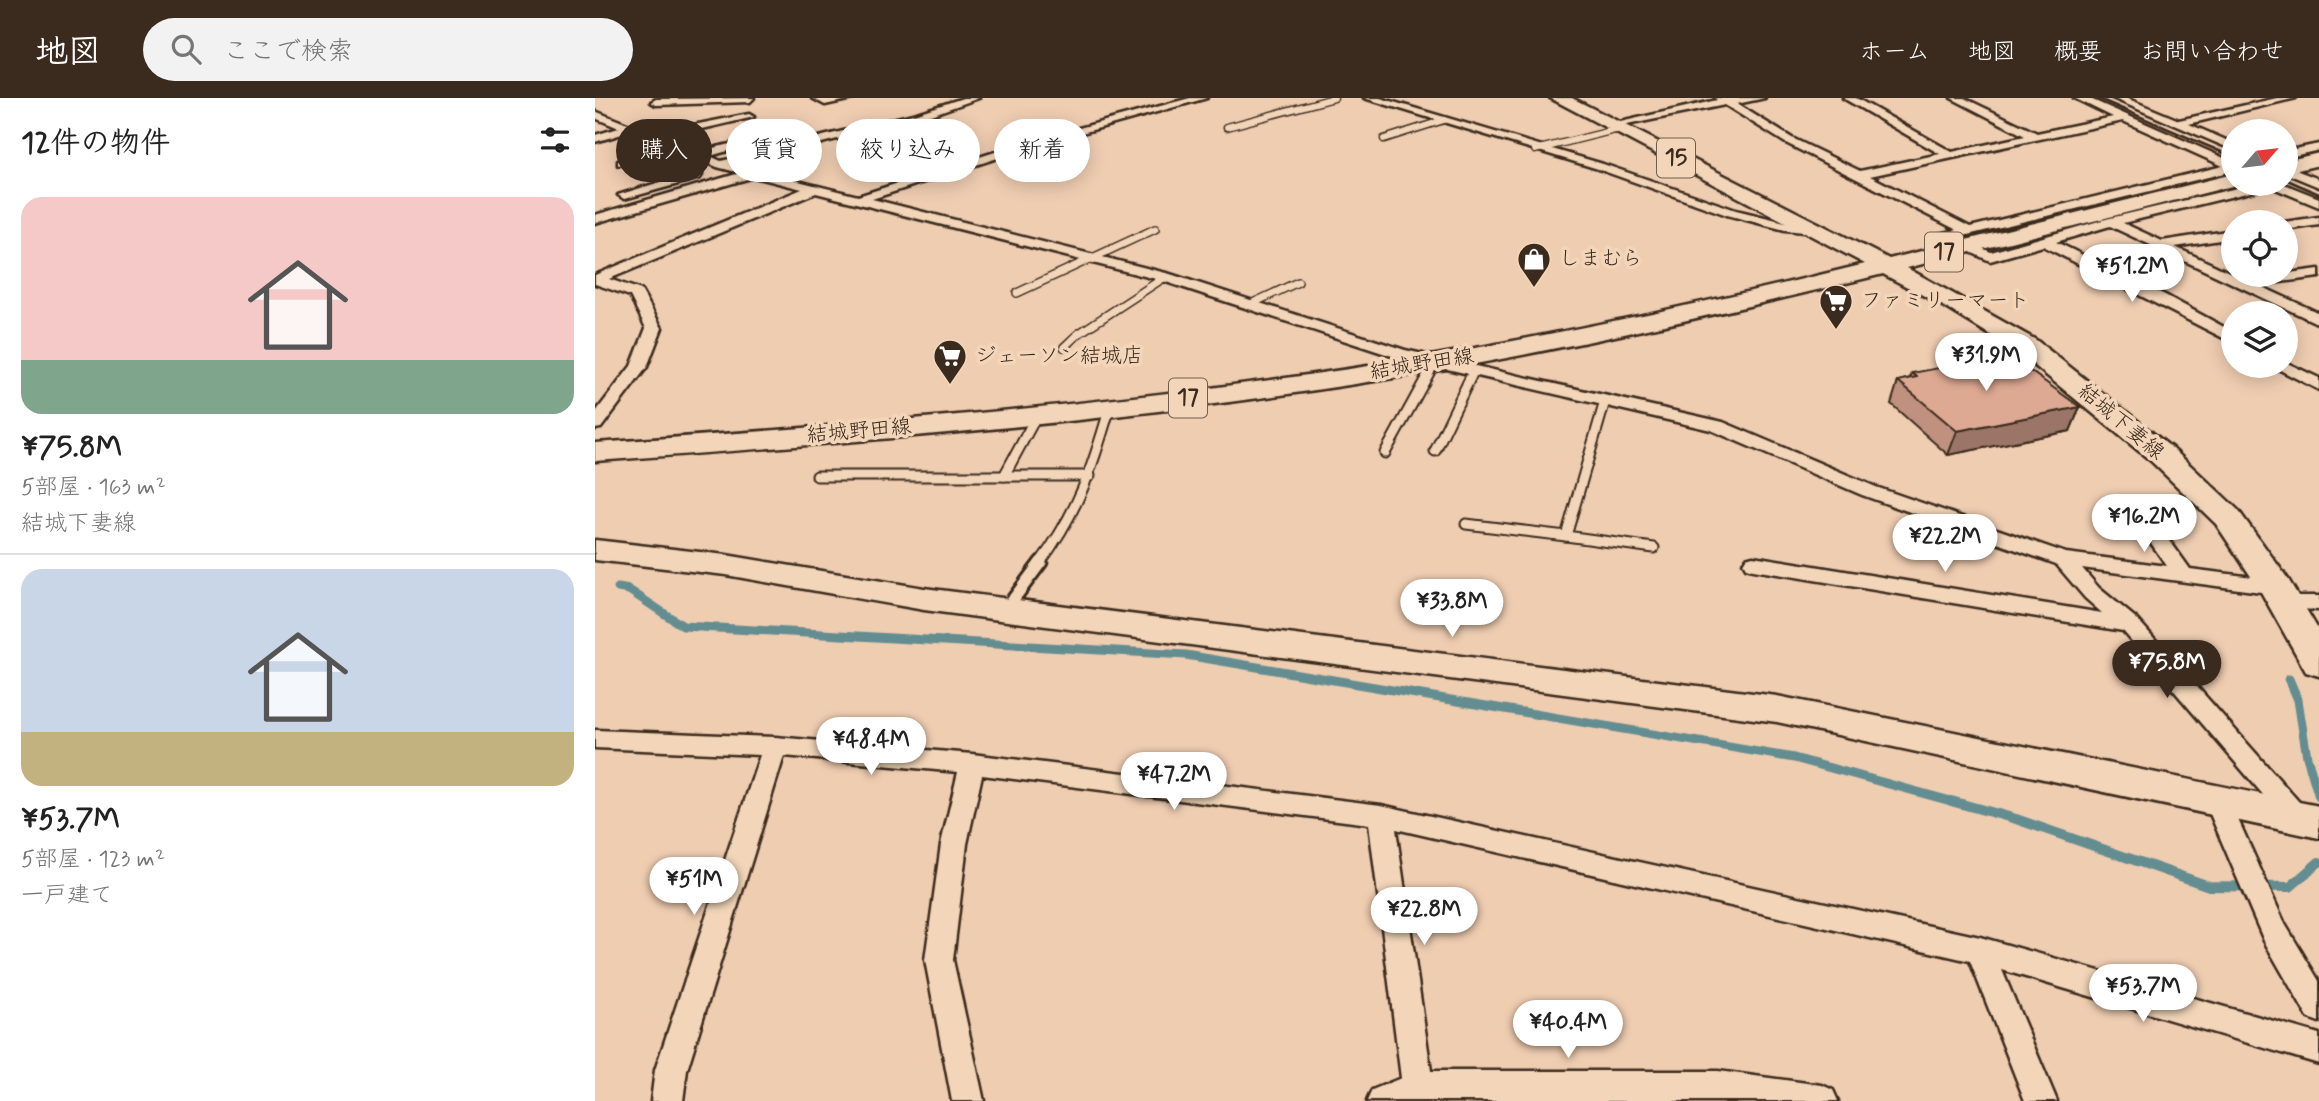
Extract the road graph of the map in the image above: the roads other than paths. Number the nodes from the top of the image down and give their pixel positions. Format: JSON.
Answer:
{"nodes":[{"id":1,"x":817,"y":98,"type":"edge"},
{"id":2,"x":852,"y":98,"type":"edge"},
{"id":3,"x":974,"y":98,"type":"edge"},
{"id":4,"x":1202,"y":98,"type":"edge"},
{"id":5,"x":1334,"y":98,"type":"edge"},
{"id":6,"x":1369,"y":98,"type":"edge"},
{"id":7,"x":1559,"y":98,"type":"edge"},
{"id":8,"x":1760,"y":98,"type":"edge"},
{"id":9,"x":1848,"y":98,"type":"edge"},
{"id":10,"x":1956,"y":98,"type":"edge"},
{"id":11,"x":2079,"y":98,"type":"edge"},
{"id":12,"x":2117,"y":98,"type":"edge"},
{"id":13,"x":2237,"y":98,"type":"edge"},
{"id":14,"x":2291,"y":98,"type":"edge"},
{"id":15,"x":750,"y":99,"type":"edge"},
{"id":16,"x":656,"y":100,"type":"edge"},
{"id":17,"x":684,"y":100,"type":"edge"},
{"id":18,"x":1724,"y":100,"type":"edge"},
{"id":19,"x":2257,"y":106,"type":"junction"},
{"id":20,"x":597,"y":117,"type":"edge"},
{"id":21,"x":749,"y":117,"type":"dead end"},
{"id":22,"x":2124,"y":118,"type":"junction"},
{"id":23,"x":655,"y":119,"type":"edge"},
{"id":24,"x":1444,"y":120,"type":"junction"},
{"id":25,"x":712,"y":121,"type":"edge"},
{"id":26,"x":616,"y":123,"type":"edge"},
{"id":27,"x":2177,"y":124,"type":"junction"},
{"id":28,"x":1227,"y":127,"type":"dead end"},
{"id":29,"x":1615,"y":127,"type":"junction"},
{"id":30,"x":616,"y":132,"type":"edge"},
{"id":31,"x":2034,"y":136,"type":"junction"},
{"id":32,"x":595,"y":139,"type":"edge"},
{"id":33,"x":1384,"y":139,"type":"dead end"},
{"id":34,"x":2221,"y":142,"type":"edge"},
{"id":35,"x":2319,"y":147,"type":"edge"},
{"id":36,"x":1535,"y":150,"type":"junction"},
{"id":37,"x":2298,"y":152,"type":"edge"},
{"id":38,"x":1948,"y":154,"type":"junction"},
{"id":39,"x":2319,"y":159,"type":"edge"},
{"id":40,"x":712,"y":161,"type":"edge"},
{"id":41,"x":2221,"y":161,"type":"edge"},
{"id":42,"x":724,"y":166,"type":"junction"},
{"id":43,"x":2298,"y":168,"type":"edge"},
{"id":44,"x":2221,"y":169,"type":"edge"},
{"id":45,"x":2319,"y":170,"type":"edge"},
{"id":46,"x":2298,"y":171,"type":"edge"},
{"id":47,"x":2298,"y":174,"type":"edge"},
{"id":48,"x":1859,"y":175,"type":"junction"},
{"id":49,"x":726,"y":182,"type":"edge"},
{"id":50,"x":789,"y":182,"type":"edge"},
{"id":51,"x":2319,"y":183,"type":"edge"},
{"id":52,"x":2221,"y":184,"type":"edge"},
{"id":53,"x":816,"y":188,"type":"junction"},
{"id":54,"x":2221,"y":193,"type":"edge"},
{"id":55,"x":2298,"y":194,"type":"edge"},
{"id":56,"x":624,"y":195,"type":"dead end"},
{"id":57,"x":857,"y":200,"type":"junction"},
{"id":58,"x":2319,"y":203,"type":"edge"},
{"id":59,"x":2118,"y":214,"type":"junction"},
{"id":60,"x":595,"y":219,"type":"edge"},
{"id":61,"x":2319,"y":221,"type":"edge"},
{"id":62,"x":2298,"y":224,"type":"edge"},
{"id":63,"x":1155,"y":229,"type":"dead end"},
{"id":64,"x":1813,"y":229,"type":"junction"},
{"id":65,"x":2221,"y":236,"type":"edge"},
{"id":66,"x":1964,"y":242,"type":"junction"},
{"id":67,"x":2045,"y":242,"type":"junction"},
{"id":68,"x":2160,"y":245,"type":"junction"},
{"id":69,"x":1089,"y":258,"type":"junction"},
{"id":70,"x":1886,"y":266,"type":"junction"},
{"id":71,"x":2221,"y":273,"type":"edge"},
{"id":72,"x":2319,"y":273,"type":"edge"},
{"id":73,"x":2298,"y":276,"type":"edge"},
{"id":74,"x":1165,"y":277,"type":"junction"},
{"id":75,"x":596,"y":279,"type":"edge"},
{"id":76,"x":1298,"y":282,"type":"dead end"},
{"id":77,"x":2251,"y":287,"type":"edge"},
{"id":78,"x":1017,"y":293,"type":"dead end"},
{"id":79,"x":1253,"y":303,"type":"junction"},
{"id":80,"x":2319,"y":319,"type":"edge"},
{"id":81,"x":2221,"y":331,"type":"edge"},
{"id":82,"x":1064,"y":347,"type":"dead end"},
{"id":83,"x":1435,"y":363,"type":"junction"},
{"id":84,"x":1473,"y":372,"type":"junction"},
{"id":85,"x":2298,"y":374,"type":"edge"},
{"id":86,"x":2319,"y":385,"type":"edge"},
{"id":87,"x":1605,"y":401,"type":"junction"},
{"id":88,"x":1110,"y":407,"type":"junction"},
{"id":89,"x":1037,"y":415,"type":"junction"},
{"id":90,"x":595,"y":424,"type":"edge"},
{"id":91,"x":1435,"y":451,"type":"dead end"},
{"id":92,"x":595,"y":452,"type":"edge"},
{"id":93,"x":1385,"y":453,"type":"dead end"},
{"id":94,"x":817,"y":475,"type":"dead end"},
{"id":95,"x":1004,"y":476,"type":"junction"},
{"id":96,"x":1090,"y":476,"type":"junction"},
{"id":97,"x":2138,"y":510,"type":"dead end"},
{"id":98,"x":1466,"y":524,"type":"dead end"},
{"id":99,"x":1566,"y":537,"type":"junction"},
{"id":100,"x":1654,"y":548,"type":"dead end"},
{"id":101,"x":595,"y":550,"type":"edge"},
{"id":102,"x":2063,"y":559,"type":"junction"},
{"id":103,"x":1753,"y":563,"type":"dead end"},
{"id":104,"x":2183,"y":575,"type":"junction"},
{"id":105,"x":2280,"y":595,"type":"junction"},
{"id":106,"x":2319,"y":603,"type":"edge"},
{"id":107,"x":1006,"y":609,"type":"junction"},
{"id":108,"x":2130,"y":625,"type":"junction"},
{"id":109,"x":2319,"y":663,"type":"edge"},
{"id":110,"x":595,"y":739,"type":"edge"},
{"id":111,"x":775,"y":746,"type":"junction"},
{"id":112,"x":972,"y":764,"type":"junction"},
{"id":113,"x":2218,"y":802,"type":"junction"},
{"id":114,"x":1381,"y":815,"type":"junction"},
{"id":115,"x":2308,"y":820,"type":"edge"},
{"id":116,"x":1980,"y":950,"type":"junction"},
{"id":117,"x":2319,"y":1009,"type":"edge"},
{"id":118,"x":2319,"y":1049,"type":"edge"},
{"id":119,"x":1419,"y":1094,"type":"edge"},
{"id":120,"x":1720,"y":1094,"type":"edge"},
{"id":121,"x":667,"y":1101,"type":"edge"},
{"id":122,"x":968,"y":1101,"type":"edge"},
{"id":123,"x":1383,"y":1101,"type":"edge"},
{"id":124,"x":1822,"y":1101,"type":"edge"},
{"id":125,"x":2041,"y":1101,"type":"edge"}],
"edges":[{"from":1,"to":2,"type":"street"},
{"from":3,"to":42,"type":"street"},
{"from":4,"to":57,"type":"street"},
{"from":5,"to":28,"type":"lane"},
{"from":6,"to":24,"type":"street"},
{"from":7,"to":29,"type":"main road","name":"結城下妻線","number":"15"},
{"from":8,"to":18,"type":"street"},
{"from":9,"to":38,"type":"street"},
{"from":10,"to":31,"type":"street"},
{"from":11,"to":22,"type":"street"},
{"from":12,"to":27,"type":"street"},
{"from":13,"to":19,"type":"street"},
{"from":14,"to":19,"type":"street"},
{"from":15,"to":17,"type":"street"},
{"from":16,"to":17,"type":"street"},
{"from":16,"to":23,"type":"street"},
{"from":18,"to":29,"type":"street"},
{"from":18,"to":48,"type":"street"},
{"from":19,"to":27,"type":"street"},
{"from":20,"to":26,"type":"street"},
{"from":21,"to":25,"type":"street"},
{"from":22,"to":31,"type":"street"},
{"from":22,"to":41,"type":"street"},
{"from":24,"to":33,"type":"lane"},
{"from":24,"to":36,"type":"street"},
{"from":27,"to":34,"type":"street"},
{"from":29,"to":36,"type":"lane"},
{"from":29,"to":64,"type":"main road","name":"結城下妻線","number":"15"},
{"from":30,"to":32,"type":"street"},
{"from":31,"to":38,"type":"street"},
{"from":35,"to":37,"type":"street"},
{"from":36,"to":64,"type":"street"},
{"from":38,"to":48,"type":"street"},
{"from":39,"to":43,"type":"main road"},
{"from":40,"to":42,"type":"street"},
{"from":42,"to":56,"type":"street"},
{"from":44,"to":66,"type":"street"},
{"from":45,"to":46,"type":"street"},
{"from":47,"to":51,"type":"street"},
{"from":48,"to":66,"type":"street"},
{"from":49,"to":60,"type":"street"},
{"from":50,"to":53,"type":"street"},
{"from":52,"to":59,"type":"main road","name":"結城野田線","number":"17"},
{"from":53,"to":57,"type":"street"},
{"from":53,"to":75,"type":"street"},
{"from":54,"to":59,"type":"street"},
{"from":55,"to":58,"type":"street"},
{"from":57,"to":69,"type":"street"},
{"from":59,"to":66,"type":"main road","name":"結城野田線","number":"17"},
{"from":59,"to":67,"type":"street"},
{"from":59,"to":68,"type":"street"},
{"from":61,"to":62,"type":"street"},
{"from":63,"to":69,"type":"lane"},
{"from":64,"to":70,"type":"main road","name":"結城下妻線","number":"15"},
{"from":65,"to":68,"type":"street"},
{"from":66,"to":67,"type":"street"},
{"from":66,"to":70,"type":"main road","name":"結城野田線","number":"17"},
{"from":67,"to":81,"type":"street"},
{"from":68,"to":71,"type":"street"},
{"from":69,"to":74,"type":"street"},
{"from":69,"to":78,"type":"lane"},
{"from":70,"to":83,"type":"main road","name":"結城野田線","number":"17"},
{"from":70,"to":105,"type":"main road","name":"結城下妻線","number":"15"},
{"from":72,"to":73,"type":"street"},
{"from":74,"to":79,"type":"street"},
{"from":74,"to":82,"type":"lane"},
{"from":75,"to":90,"type":"street"},
{"from":76,"to":79,"type":"lane"},
{"from":77,"to":80,"type":"street"},
{"from":79,"to":83,"type":"street"},
{"from":83,"to":84,"type":"street"},
{"from":83,"to":88,"type":"main road","name":"結城野田線","number":"17"},
{"from":83,"to":93,"type":"lane"},
{"from":84,"to":87,"type":"street"},
{"from":84,"to":91,"type":"lane"},
{"from":85,"to":86,"type":"street"},
{"from":87,"to":99,"type":"lane"},
{"from":87,"to":102,"type":"street"},
{"from":88,"to":89,"type":"main road","name":"結城野田線","number":"17"},
{"from":88,"to":96,"type":"lane"},
{"from":89,"to":92,"type":"main road","name":"結城野田線","number":"17"},
{"from":89,"to":95,"type":"lane"},
{"from":94,"to":95,"type":"lane"},
{"from":95,"to":96,"type":"lane"},
{"from":96,"to":107,"type":"lane"},
{"from":97,"to":104,"type":"street"},
{"from":98,"to":99,"type":"lane"},
{"from":99,"to":100,"type":"lane"},
{"from":101,"to":107,"type":"street"},
{"from":102,"to":104,"type":"street"},
{"from":102,"to":108,"type":"street"},
{"from":103,"to":108,"type":"street"},
{"from":104,"to":105,"type":"street"},
{"from":105,"to":106,"type":"street"},
{"from":105,"to":109,"type":"main road","name":"結城下妻線","number":"15"},
{"from":107,"to":113,"type":"street"},
{"from":108,"to":115,"type":"street"},
{"from":110,"to":111,"type":"street"},
{"from":111,"to":112,"type":"street"},
{"from":111,"to":121,"type":"street"},
{"from":112,"to":114,"type":"street"},
{"from":112,"to":122,"type":"street"},
{"from":113,"to":115,"type":"street"},
{"from":113,"to":117,"type":"street"},
{"from":114,"to":116,"type":"street"},
{"from":114,"to":119,"type":"street"},
{"from":116,"to":118,"type":"street"},
{"from":116,"to":125,"type":"street"},
{"from":119,"to":120,"type":"street"},
{"from":119,"to":123,"type":"street"},
{"from":120,"to":124,"type":"street"}]}
